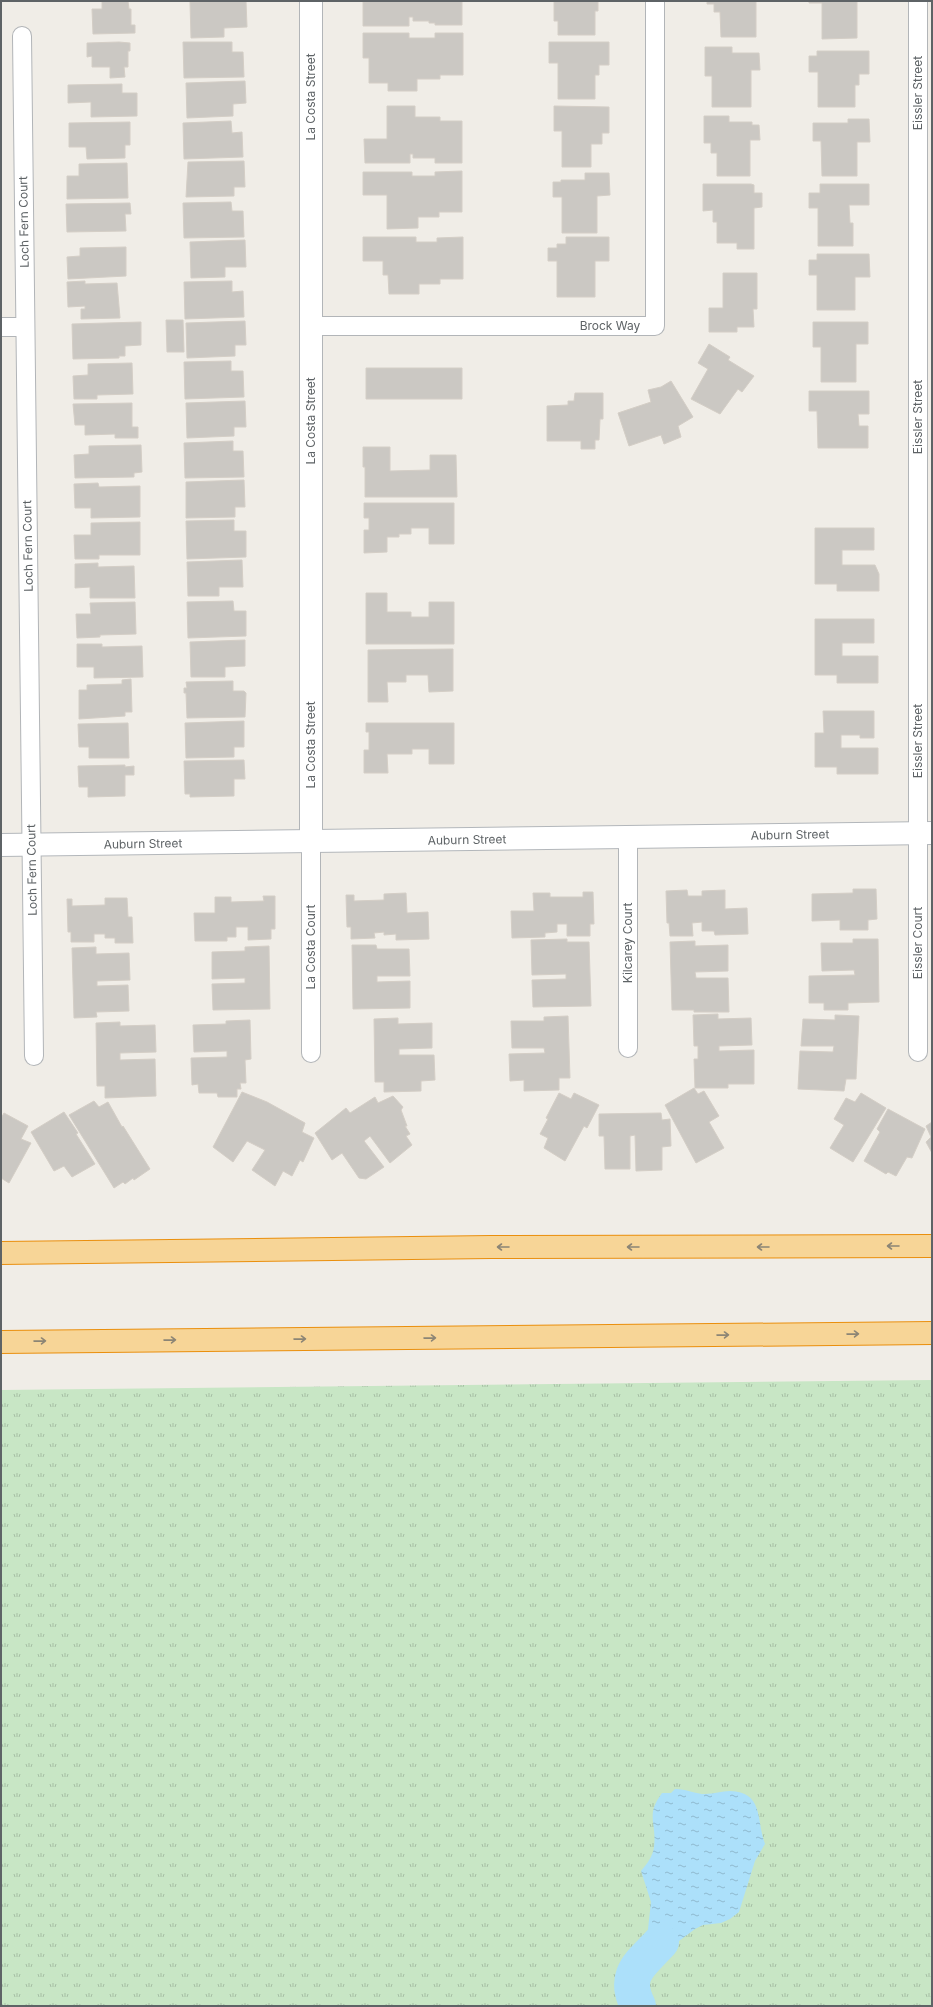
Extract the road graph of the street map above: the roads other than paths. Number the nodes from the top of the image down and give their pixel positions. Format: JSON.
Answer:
{"nodes":[{"id":1,"x":311,"y":1,"type":"edge"},
{"id":2,"x":655,"y":1,"type":"edge"},
{"id":3,"x":918,"y":1,"type":"edge"},
{"id":4,"x":22,"y":36,"type":"dead end"},
{"id":5,"x":311,"y":326,"type":"junction"},
{"id":6,"x":1,"y":327,"type":"edge"},
{"id":7,"x":26,"y":327,"type":"junction"},
{"id":8,"x":925,"y":655,"type":"edge"},
{"id":9,"x":925,"y":833,"type":"edge"},
{"id":10,"x":628,"y":838,"type":"junction"},
{"id":11,"x":311,"y":842,"type":"junction"},
{"id":12,"x":1,"y":845,"type":"edge"},
{"id":13,"x":32,"y":845,"type":"junction"},
{"id":14,"x":628,"y":1048,"type":"dead end"},
{"id":15,"x":918,"y":1052,"type":"dead end"},
{"id":16,"x":311,"y":1053,"type":"dead end"},
{"id":17,"x":34,"y":1056,"type":"dead end"},
{"id":18,"x":932,"y":1246,"type":"edge"},
{"id":19,"x":1,"y":1253,"type":"edge"},
{"id":20,"x":932,"y":1333,"type":"edge"},
{"id":21,"x":1,"y":1342,"type":"edge"}],
"edges":[{"from":1,"to":5,"type":"main road","name":"La Costa Street"},
{"from":2,"to":5,"type":"street","name":"Brock Way"},
{"from":3,"to":8,"type":"street","name":"Eissler Street"},
{"from":4,"to":7,"type":"street","name":"Loch Fern Court"},
{"from":5,"to":11,"type":"main road","name":"La Costa Street"},
{"from":6,"to":7,"type":"street"},
{"from":7,"to":13,"type":"street","name":"Loch Fern Court"},
{"from":8,"to":9,"type":"street","name":"Eissler Street"},
{"from":9,"to":10,"type":"main road","name":"Auburn Street"},
{"from":9,"to":15,"type":"street","name":"Eissler Court"},
{"from":10,"to":11,"type":"main road","name":"Auburn Street"},
{"from":10,"to":14,"type":"street","name":"Kilcarey Court"},
{"from":11,"to":13,"type":"main road","name":"Auburn Street"},
{"from":11,"to":16,"type":"street","name":"La Costa Court"},
{"from":12,"to":13,"type":"main road","name":"Auburn Street"},
{"from":13,"to":17,"type":"street","name":"Loch Fern Court"},
{"from":18,"to":19,"type":"highway","one_way":true},
{"from":21,"to":20,"type":"highway","one_way":true}]}
